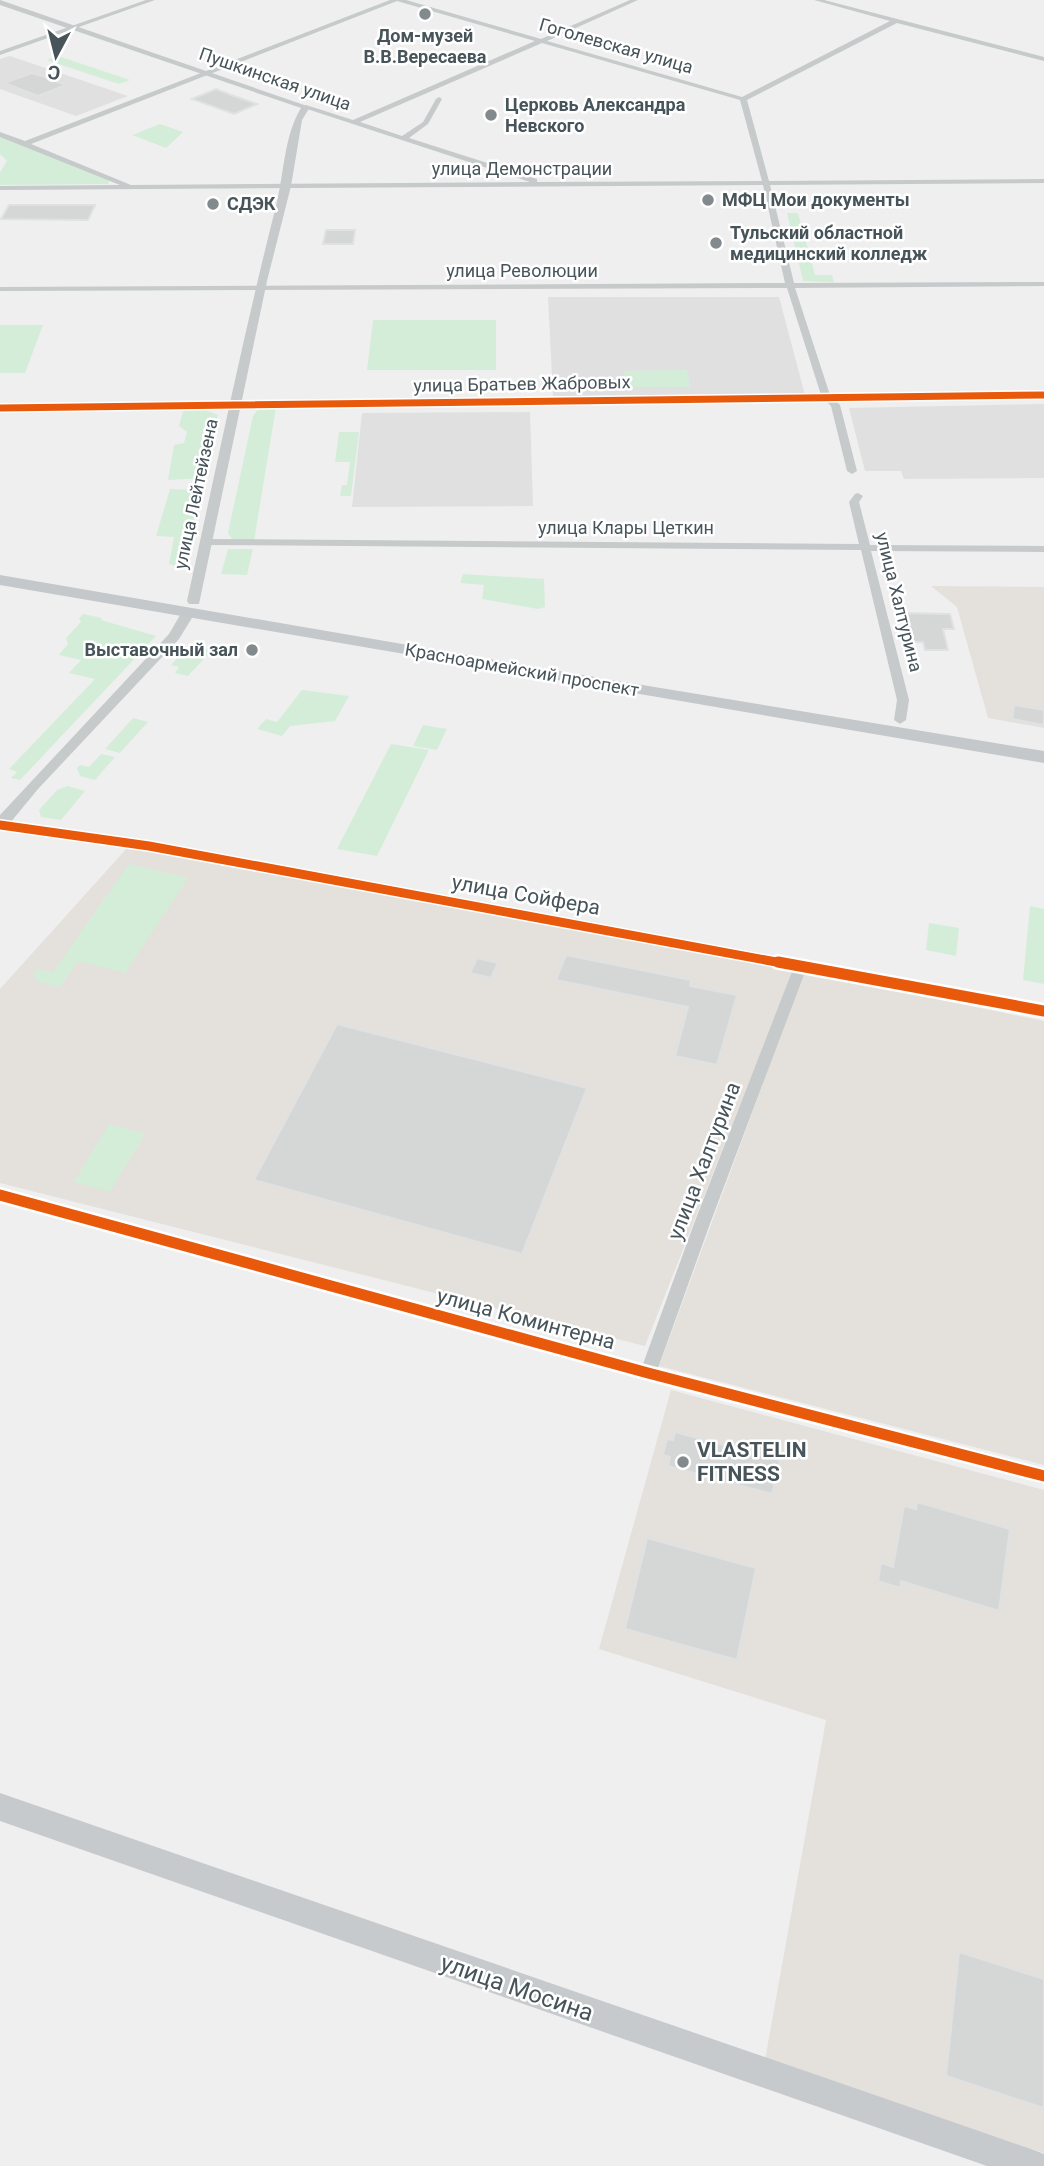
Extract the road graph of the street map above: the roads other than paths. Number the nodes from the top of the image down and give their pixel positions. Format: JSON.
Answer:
{"nodes":[{"id":1,"x":152,"y":0,"type":"edge"},
{"id":2,"x":397,"y":0,"type":"edge"},
{"id":3,"x":635,"y":0,"type":"edge"},
{"id":4,"x":817,"y":0,"type":"edge"},
{"id":5,"x":0,"y":2,"type":"edge"},
{"id":6,"x":897,"y":20,"type":"junction"},
{"id":7,"x":74,"y":27,"type":"junction"},
{"id":8,"x":540,"y":41,"type":"junction"},
{"id":9,"x":0,"y":53,"type":"edge"},
{"id":10,"x":1044,"y":59,"type":"edge"},
{"id":11,"x":205,"y":72,"type":"junction"},
{"id":12,"x":439,"y":99,"type":"dead end"},
{"id":13,"x":743,"y":99,"type":"junction"},
{"id":14,"x":306,"y":107,"type":"junction"},
{"id":15,"x":355,"y":122,"type":"junction"},
{"id":16,"x":0,"y":134,"type":"edge"},
{"id":17,"x":404,"y":138,"type":"junction"},
{"id":18,"x":24,"y":144,"type":"junction"},
{"id":19,"x":1044,"y":181,"type":"edge"},
{"id":20,"x":766,"y":183,"type":"junction"},
{"id":21,"x":541,"y":184,"type":"junction"},
{"id":22,"x":286,"y":186,"type":"junction"},
{"id":23,"x":132,"y":187,"type":"junction"},
{"id":24,"x":0,"y":188,"type":"edge"},
{"id":25,"x":1044,"y":284,"type":"edge"},
{"id":26,"x":790,"y":285,"type":"junction"},
{"id":27,"x":261,"y":288,"type":"junction"},
{"id":28,"x":0,"y":289,"type":"edge"},
{"id":29,"x":1044,"y":395,"type":"edge"},
{"id":30,"x":826,"y":397,"type":"junction"},
{"id":31,"x":237,"y":405,"type":"junction"},
{"id":32,"x":0,"y":408,"type":"edge"},
{"id":33,"x":852,"y":471,"type":"dead end"},
{"id":34,"x":858,"y":496,"type":"dead end"},
{"id":35,"x":208,"y":542,"type":"junction"},
{"id":36,"x":865,"y":547,"type":"junction"},
{"id":37,"x":1044,"y":549,"type":"edge"},
{"id":38,"x":0,"y":570,"type":"edge"},
{"id":39,"x":0,"y":580,"type":"edge"},
{"id":40,"x":191,"y":607,"type":"junction"},
{"id":41,"x":900,"y":720,"type":"junction"},
{"id":42,"x":1044,"y":746,"type":"edge"},
{"id":43,"x":1044,"y":757,"type":"edge"},
{"id":44,"x":0,"y":825,"type":"edge"},
{"id":45,"x":801,"y":965,"type":"junction"},
{"id":46,"x":1044,"y":1012,"type":"edge"},
{"id":47,"x":0,"y":1195,"type":"edge"},
{"id":48,"x":648,"y":1373,"type":"junction"},
{"id":49,"x":1044,"y":1476,"type":"edge"},
{"id":50,"x":0,"y":1807,"type":"edge"},
{"id":51,"x":1034,"y":2166,"type":"edge"}],
"edges":[{"from":1,"to":7,"type":"street"},
{"from":2,"to":8,"type":"street","name":"Гоголевская улица"},
{"from":2,"to":11,"type":"street"},
{"from":3,"to":8,"type":"street"},
{"from":4,"to":6,"type":"street"},
{"from":5,"to":7,"type":"street","name":"Пушкинская улица"},
{"from":6,"to":10,"type":"street"},
{"from":6,"to":13,"type":"street"},
{"from":7,"to":9,"type":"street"},
{"from":7,"to":11,"type":"street","name":"Пушкинская улица"},
{"from":8,"to":13,"type":"street","name":"Гоголевская улица"},
{"from":8,"to":15,"type":"street"},
{"from":11,"to":14,"type":"street","name":"Пушкинская улица"},
{"from":11,"to":18,"type":"street"},
{"from":12,"to":17,"type":"street"},
{"from":13,"to":20,"type":"street"},
{"from":14,"to":15,"type":"street","name":"Пушкинская улица"},
{"from":14,"to":22,"type":"street","name":"улица Лейтейзена"},
{"from":15,"to":17,"type":"street","name":"Пушкинская улица"},
{"from":16,"to":18,"type":"street"},
{"from":17,"to":21,"type":"street","name":"Пушкинская улица"},
{"from":18,"to":23,"type":"street"},
{"from":19,"to":20,"type":"street","name":"улица Демонстрации"},
{"from":20,"to":21,"type":"street","name":"улица Демонстрации"},
{"from":20,"to":26,"type":"street"},
{"from":21,"to":22,"type":"street","name":"улица Демонстрации"},
{"from":22,"to":23,"type":"street","name":"улица Демонстрации"},
{"from":22,"to":27,"type":"street","name":"улица Лейтейзена"},
{"from":23,"to":24,"type":"street","name":"улица Демонстрации"},
{"from":25,"to":26,"type":"street","name":"улица Революции"},
{"from":26,"to":27,"type":"street","name":"улица Революции"},
{"from":26,"to":30,"type":"street"},
{"from":27,"to":28,"type":"street","name":"улица Революции"},
{"from":27,"to":31,"type":"street","name":"улица Лейтейзена"},
{"from":29,"to":30,"type":"street","name":"улица Братьев Жабровых"},
{"from":30,"to":31,"type":"street","name":"улица Братьев Жабровых"},
{"from":30,"to":33,"type":"street"},
{"from":31,"to":32,"type":"street","name":"улица Братьев Жабровых"},
{"from":31,"to":35,"type":"street","name":"улица Лейтейзена"},
{"from":34,"to":36,"type":"street","name":"улица Халтурина"},
{"from":35,"to":36,"type":"street","name":"улица Клары Цеткин"},
{"from":35,"to":40,"type":"street","name":"улица Лейтейзена"},
{"from":36,"to":37,"type":"street","name":"улица Клары Цеткин"},
{"from":36,"to":41,"type":"street","name":"улица Халтурина"},
{"from":38,"to":40,"type":"main road","name":"Красноармейский проспект"},
{"from":39,"to":40,"type":"main road","name":"Красноармейский проспект"},
{"from":40,"to":41,"type":"main road","name":"Красноармейский проспект"},
{"from":40,"to":43,"type":"main road","name":"Красноармейский проспект"},
{"from":40,"to":44,"type":"street","name":"улица Лейтейзена"},
{"from":41,"to":42,"type":"main road","name":"Красноармейский проспект"},
{"from":44,"to":45,"type":"street","name":"улица Сойфера"},
{"from":45,"to":46,"type":"street","name":"улица Сойфера"},
{"from":45,"to":48,"type":"street","name":"улица Халтурина"},
{"from":47,"to":48,"type":"street","name":"улица Коминтерна"},
{"from":48,"to":49,"type":"street","name":"улица Коминтерна"},
{"from":50,"to":51,"type":"main road","name":"улица Мосина"}]}
